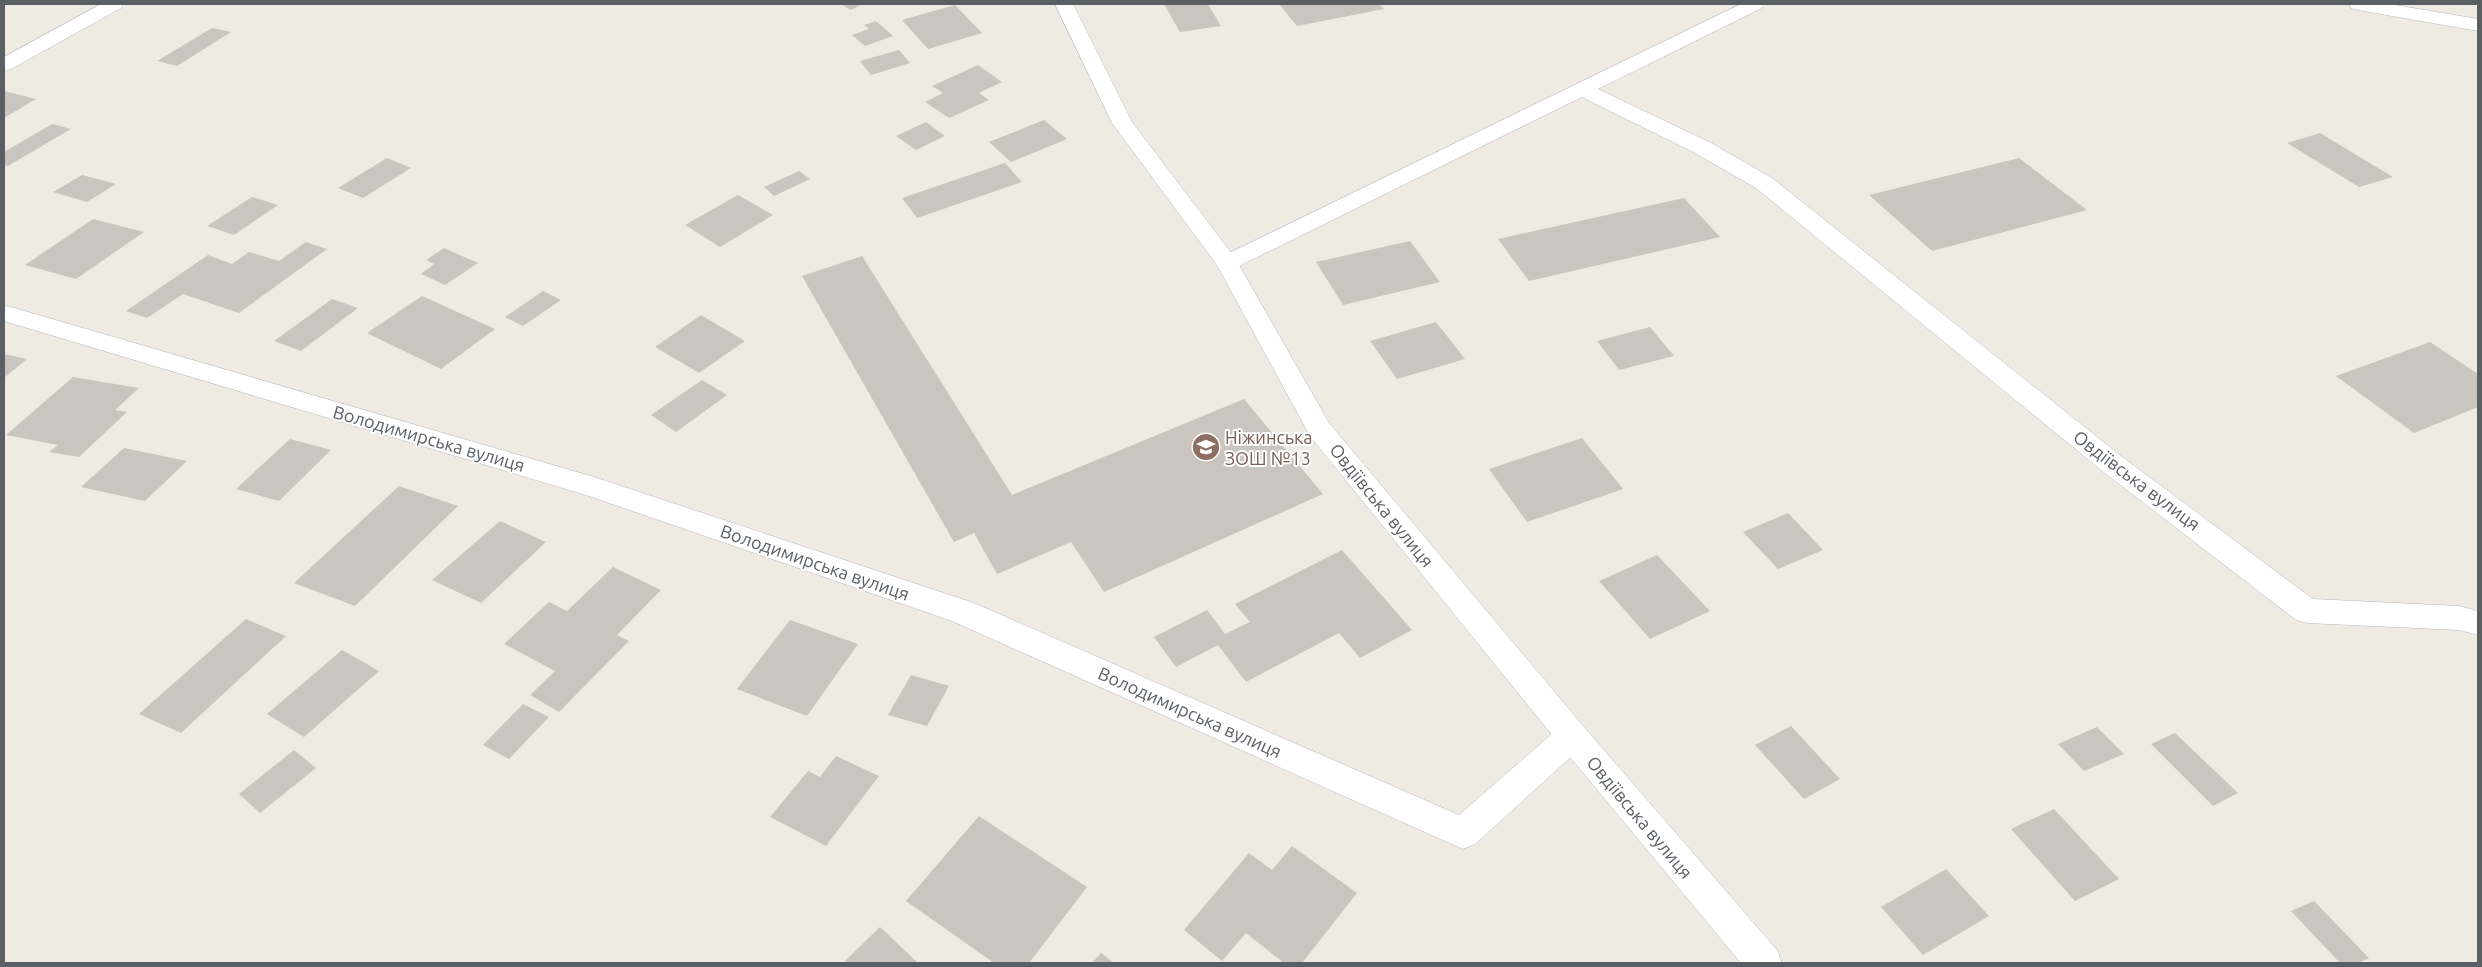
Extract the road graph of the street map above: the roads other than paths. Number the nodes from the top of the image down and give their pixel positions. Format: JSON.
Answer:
{"nodes":[{"id":1,"x":114,"y":4,"type":"edge"},
{"id":2,"x":1064,"y":4,"type":"edge"},
{"id":3,"x":1755,"y":4,"type":"edge"},
{"id":4,"x":2358,"y":4,"type":"edge"},
{"id":5,"x":2478,"y":26,"type":"edge"},
{"id":6,"x":4,"y":65,"type":"edge"},
{"id":7,"x":1581,"y":88,"type":"junction"},
{"id":8,"x":1227,"y":263,"type":"junction"},
{"id":9,"x":4,"y":313,"type":"edge"},
{"id":10,"x":2478,"y":623,"type":"edge"},
{"id":11,"x":1572,"y":736,"type":"junction"},
{"id":12,"x":1764,"y":963,"type":"edge"}],
"edges":[{"from":1,"to":6,"type":"street"},
{"from":2,"to":8,"type":"street","name":"Овдіївська вулиця"},
{"from":3,"to":7,"type":"street"},
{"from":4,"to":5,"type":"street"},
{"from":7,"to":8,"type":"street"},
{"from":7,"to":10,"type":"street","name":"Овдіївська вулиця"},
{"from":8,"to":11,"type":"street","name":"Овдіївська вулиця"},
{"from":9,"to":11,"type":"street","name":"Володимирська вулиця"},
{"from":11,"to":12,"type":"street","name":"Овдіївська вулиця"}]}
